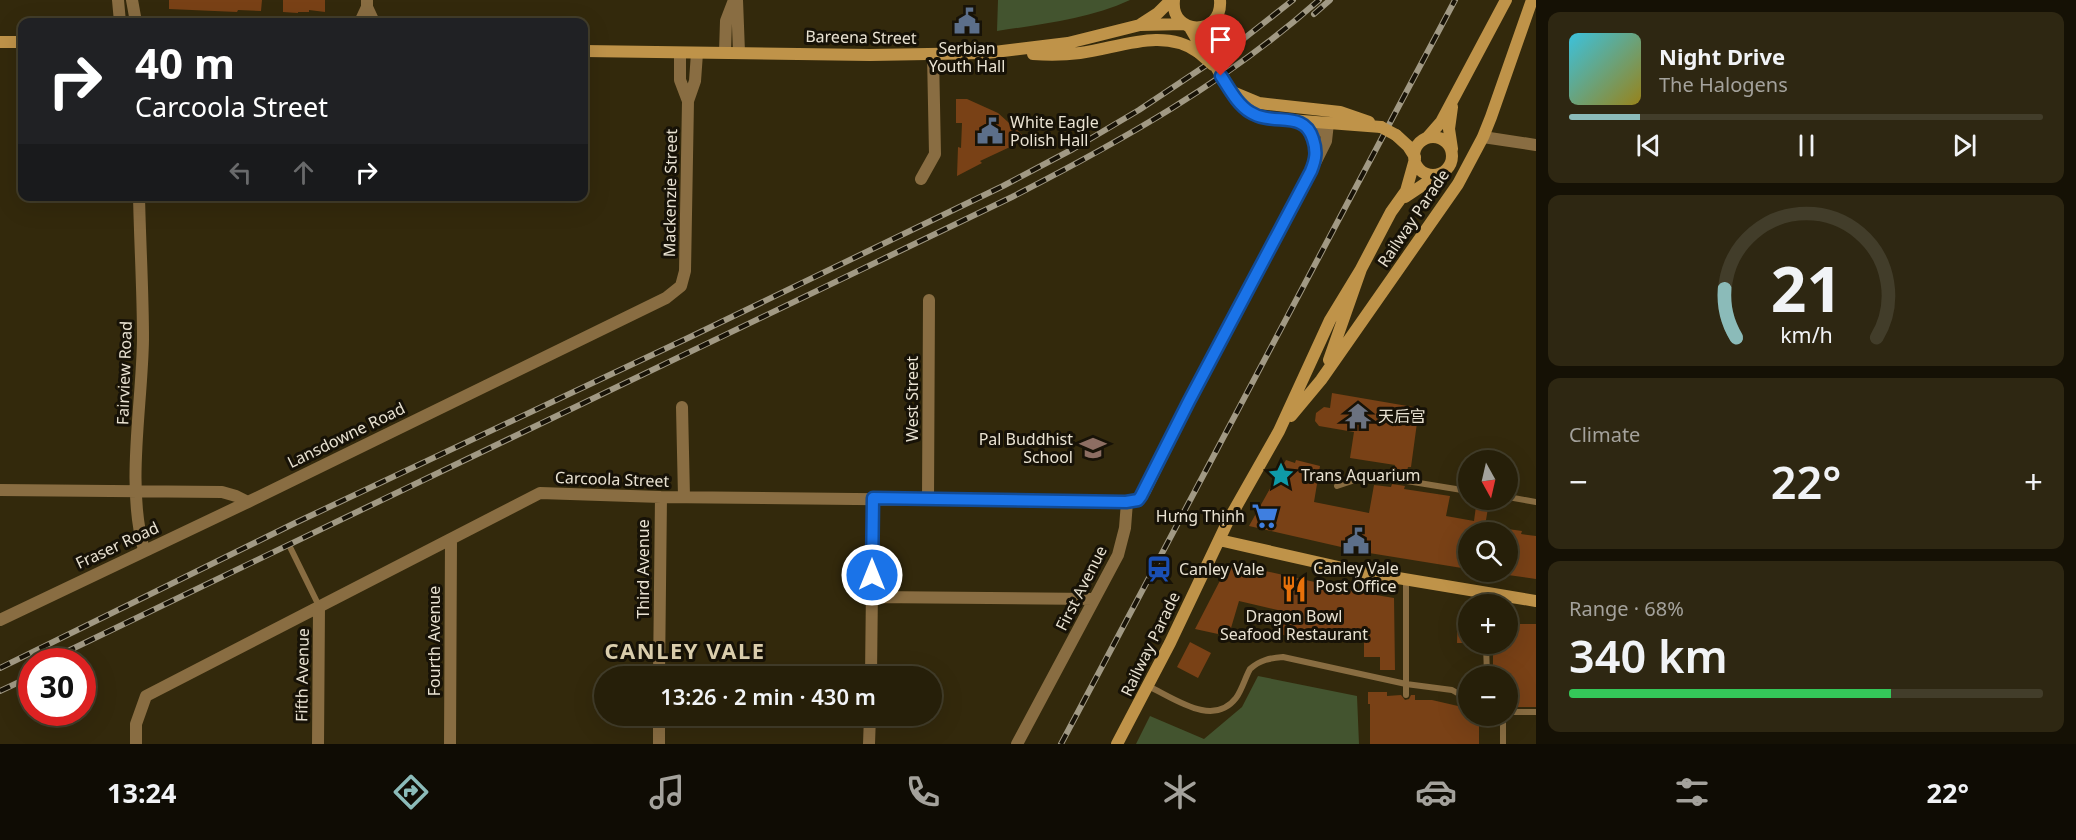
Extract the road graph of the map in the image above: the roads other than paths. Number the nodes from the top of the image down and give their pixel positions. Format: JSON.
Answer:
{"nodes":[{"id":1,"x":118,"y":0,"type":"edge"},
{"id":2,"x":132,"y":0,"type":"edge"},
{"id":3,"x":735,"y":0,"type":"edge"},
{"id":4,"x":1173,"y":0,"type":"edge"},
{"id":5,"x":1220,"y":0,"type":"edge"},
{"id":6,"x":1233,"y":0,"type":"edge"},
{"id":7,"x":1532,"y":0,"type":"edge"},
{"id":8,"x":1504,"y":1,"type":"edge"},
{"id":9,"x":367,"y":4,"type":"edge"},
{"id":10,"x":1217,"y":16,"type":"junction"},
{"id":11,"x":120,"y":18,"type":"edge"},
{"id":12,"x":135,"y":18,"type":"edge"},
{"id":13,"x":362,"y":18,"type":"edge"},
{"id":14,"x":372,"y":18,"type":"edge"},
{"id":15,"x":1134,"y":26,"type":"junction"},
{"id":16,"x":1187,"y":26,"type":"junction"},
{"id":17,"x":0,"y":42,"type":"edge"},
{"id":18,"x":18,"y":42,"type":"edge"},
{"id":19,"x":1204,"y":49,"type":"junction"},
{"id":20,"x":588,"y":51,"type":"edge"},
{"id":21,"x":725,"y":52,"type":"junction"},
{"id":22,"x":739,"y":52,"type":"junction"},
{"id":23,"x":680,"y":53,"type":"junction"},
{"id":24,"x":697,"y":53,"type":"junction"},
{"id":25,"x":993,"y":53,"type":"junction"},
{"id":26,"x":933,"y":55,"type":"junction"},
{"id":27,"x":1459,"y":86,"type":"junction"},
{"id":28,"x":1229,"y":89,"type":"junction"},
{"id":29,"x":688,"y":101,"type":"junction"},
{"id":30,"x":1293,"y":107,"type":"junction"},
{"id":31,"x":1359,"y":118,"type":"junction"},
{"id":32,"x":1300,"y":122,"type":"junction"},
{"id":33,"x":1328,"y":123,"type":"junction"},
{"id":34,"x":1381,"y":127,"type":"junction"},
{"id":35,"x":1396,"y":135,"type":"junction"},
{"id":36,"x":1483,"y":137,"type":"junction"},
{"id":37,"x":1426,"y":139,"type":"junction"},
{"id":38,"x":1313,"y":140,"type":"junction"},
{"id":39,"x":1536,"y":145,"type":"edge"},
{"id":40,"x":1452,"y":153,"type":"junction"},
{"id":41,"x":1415,"y":158,"type":"junction"},
{"id":42,"x":1314,"y":163,"type":"junction"},
{"id":43,"x":1442,"y":172,"type":"junction"},
{"id":44,"x":921,"y":179,"type":"dead end"},
{"id":45,"x":139,"y":201,"type":"edge"},
{"id":46,"x":1398,"y":204,"type":"junction"},
{"id":47,"x":1361,"y":269,"type":"junction"},
{"id":48,"x":1389,"y":283,"type":"junction"},
{"id":49,"x":681,"y":286,"type":"joint"},
{"id":50,"x":929,"y":300,"type":"dead end"},
{"id":51,"x":1341,"y":329,"type":"junction"},
{"id":52,"x":1321,"y":380,"type":"junction"},
{"id":53,"x":682,"y":407,"type":"dead end"},
{"id":54,"x":1287,"y":414,"type":"junction"},
{"id":55,"x":1279,"y":431,"type":"junction"},
{"id":56,"x":1337,"y":486,"type":"dead end"},
{"id":57,"x":1458,"y":489,"type":"edge"},
{"id":58,"x":0,"y":490,"type":"edge"},
{"id":59,"x":136,"y":491,"type":"junction"},
{"id":60,"x":661,"y":497,"type":"junction"},
{"id":61,"x":684,"y":497,"type":"junction"},
{"id":62,"x":873,"y":498,"type":"junction"},
{"id":63,"x":1518,"y":498,"type":"edge"},
{"id":64,"x":928,"y":499,"type":"junction"},
{"id":65,"x":1536,"y":501,"type":"edge"},
{"id":66,"x":248,"y":502,"type":"junction"},
{"id":67,"x":1126,"y":502,"type":"junction"},
{"id":68,"x":451,"y":539,"type":"junction"},
{"id":69,"x":1219,"y":540,"type":"junction"},
{"id":70,"x":289,"y":545,"type":"dead end"},
{"id":71,"x":144,"y":550,"type":"junction"},
{"id":72,"x":1406,"y":580,"type":"junction"},
{"id":73,"x":872,"y":597,"type":"junction"},
{"id":74,"x":1094,"y":599,"type":"junction"},
{"id":75,"x":1536,"y":601,"type":"edge"},
{"id":76,"x":319,"y":607,"type":"junction"},
{"id":77,"x":0,"y":620,"type":"edge"},
{"id":78,"x":659,"y":666,"type":"edge"},
{"id":79,"x":871,"y":666,"type":"edge"},
{"id":80,"x":1406,"y":684,"type":"junction"},
{"id":81,"x":1148,"y":686,"type":"junction"},
{"id":82,"x":1458,"y":693,"type":"edge"},
{"id":83,"x":1406,"y":695,"type":"dead end"},
{"id":84,"x":1518,"y":711,"type":"edge"},
{"id":85,"x":1536,"y":712,"type":"edge"},
{"id":86,"x":659,"y":726,"type":"edge"},
{"id":87,"x":870,"y":726,"type":"edge"},
{"id":88,"x":1503,"y":726,"type":"edge"},
{"id":89,"x":136,"y":744,"type":"edge"},
{"id":90,"x":318,"y":744,"type":"edge"},
{"id":91,"x":450,"y":744,"type":"edge"},
{"id":92,"x":659,"y":744,"type":"edge"},
{"id":93,"x":869,"y":744,"type":"edge"},
{"id":94,"x":1017,"y":744,"type":"edge"},
{"id":95,"x":1118,"y":744,"type":"edge"},
{"id":96,"x":1503,"y":744,"type":"edge"}],
"edges":[{"from":1,"to":11,"type":"street"},
{"from":2,"to":12,"type":"street"},
{"from":3,"to":21,"type":"street"},
{"from":3,"to":22,"type":"street"},
{"from":4,"to":15,"type":"main road","name":"Bareena Street"},
{"from":4,"to":16,"type":"main road"},
{"from":5,"to":10,"type":"main road"},
{"from":6,"to":10,"type":"main road"},
{"from":7,"to":36,"type":"main road","name":"Railway Parade"},
{"from":8,"to":27,"type":"main road"},
{"from":9,"to":13,"type":"street"},
{"from":9,"to":14,"type":"street"},
{"from":10,"to":16,"type":"main road","name":"Bareena Street"},
{"from":10,"to":19,"type":"main road"},
{"from":15,"to":16,"type":"main road","name":"Bareena Street"},
{"from":15,"to":25,"type":"main road","name":"Bareena Street"},
{"from":16,"to":19,"type":"main road"},
{"from":17,"to":18,"type":"main road"},
{"from":19,"to":25,"type":"main road"},
{"from":19,"to":28,"type":"main road","bridge":true},
{"from":20,"to":23,"type":"main road","name":"Bareena Street"},
{"from":21,"to":22,"type":"main road","name":"Bareena Street"},
{"from":21,"to":24,"type":"main road","name":"Bareena Street"},
{"from":22,"to":26,"type":"main road","name":"Bareena Street"},
{"from":23,"to":24,"type":"main road","name":"Bareena Street"},
{"from":23,"to":29,"type":"street","name":"Mackenzie Street"},
{"from":24,"to":29,"type":"street","name":"Mackenzie Street"},
{"from":25,"to":26,"type":"main road","name":"Bareena Street"},
{"from":26,"to":44,"type":"street"},
{"from":27,"to":37,"type":"main road"},
{"from":27,"to":40,"type":"main road"},
{"from":28,"to":30,"type":"main road"},
{"from":28,"to":32,"type":"main road"},
{"from":29,"to":49,"type":"street","name":"Mackenzie Street"},
{"from":30,"to":31,"type":"main road"},
{"from":30,"to":33,"type":"main road"},
{"from":31,"to":33,"type":"street"},
{"from":31,"to":34,"type":"main road"},
{"from":32,"to":33,"type":"main road"},
{"from":32,"to":38,"type":"street"},
{"from":33,"to":34,"type":"main road"},
{"from":33,"to":38,"type":"street"},
{"from":33,"to":42,"type":"street"},
{"from":34,"to":35,"type":"main road","bridge":true},
{"from":35,"to":37,"type":"main road"},
{"from":35,"to":41,"type":"main road"},
{"from":36,"to":39,"type":"street"},
{"from":36,"to":48,"type":"main road","name":"Railway Parade"},
{"from":37,"to":40,"type":"main road"},
{"from":37,"to":41,"type":"main road"},
{"from":38,"to":42,"type":"street"},
{"from":40,"to":43,"type":"main road"},
{"from":41,"to":43,"type":"main road"},
{"from":41,"to":46,"type":"main road"},
{"from":42,"to":67,"type":"street"},
{"from":43,"to":46,"type":"main road"},
{"from":45,"to":59,"type":"street","name":"Fairview Road"},
{"from":46,"to":47,"type":"main road"},
{"from":47,"to":51,"type":"main road"},
{"from":47,"to":54,"type":"main road","name":"Railway Parade"},
{"from":48,"to":51,"type":"main road"},
{"from":48,"to":52,"type":"main road","name":"Railway Parade"},
{"from":49,"to":66,"type":"street","name":"Lansdowne Road"},
{"from":50,"to":64,"type":"street","name":"West Street"},
{"from":51,"to":52,"type":"main road"},
{"from":51,"to":54,"type":"main road"},
{"from":52,"to":55,"type":"main road","name":"Railway Parade"},
{"from":53,"to":61,"type":"street"},
{"from":54,"to":55,"type":"main road","name":"Railway Parade"},
{"from":55,"to":69,"type":"main road","name":"Railway Parade"},
{"from":56,"to":57,"type":"lane"},
{"from":58,"to":59,"type":"street"},
{"from":59,"to":66,"type":"street"},
{"from":59,"to":71,"type":"street","name":"Fairview Road"},
{"from":60,"to":61,"type":"street","name":"Carcoola Street"},
{"from":60,"to":68,"type":"street","name":"Carcoola Street"},
{"from":60,"to":78,"type":"street","name":"Third Avenue"},
{"from":61,"to":62,"type":"street","name":"Carcoola Street"},
{"from":62,"to":64,"type":"street","name":"Carcoola Street"},
{"from":62,"to":73,"type":"street"},
{"from":63,"to":65,"type":"lane"},
{"from":64,"to":67,"type":"street","name":"Carcoola Street"},
{"from":66,"to":71,"type":"street","name":"Fraser Road"},
{"from":67,"to":74,"type":"street","name":"First Avenue"},
{"from":68,"to":76,"type":"street","name":"Carcoola Street"},
{"from":68,"to":91,"type":"street","name":"Fourth Avenue"},
{"from":69,"to":72,"type":"main road"},
{"from":69,"to":81,"type":"main road","name":"Railway Parade"},
{"from":70,"to":76,"type":"lane"},
{"from":71,"to":77,"type":"street","name":"Fraser Road"},
{"from":72,"to":75,"type":"main road"},
{"from":72,"to":80,"type":"lane"},
{"from":73,"to":74,"type":"street"},
{"from":73,"to":79,"type":"street"},
{"from":74,"to":94,"type":"street","name":"First Avenue"},
{"from":76,"to":89,"type":"street","name":"Carcoola Street"},
{"from":76,"to":90,"type":"street","name":"Fifth Avenue"},
{"from":80,"to":81,"type":"lane"},
{"from":80,"to":82,"type":"lane"},
{"from":80,"to":83,"type":"lane"},
{"from":81,"to":95,"type":"main road","name":"Railway Parade"},
{"from":84,"to":85,"type":"lane"},
{"from":86,"to":92,"type":"street"},
{"from":87,"to":93,"type":"street"},
{"from":88,"to":96,"type":"lane"}]}
